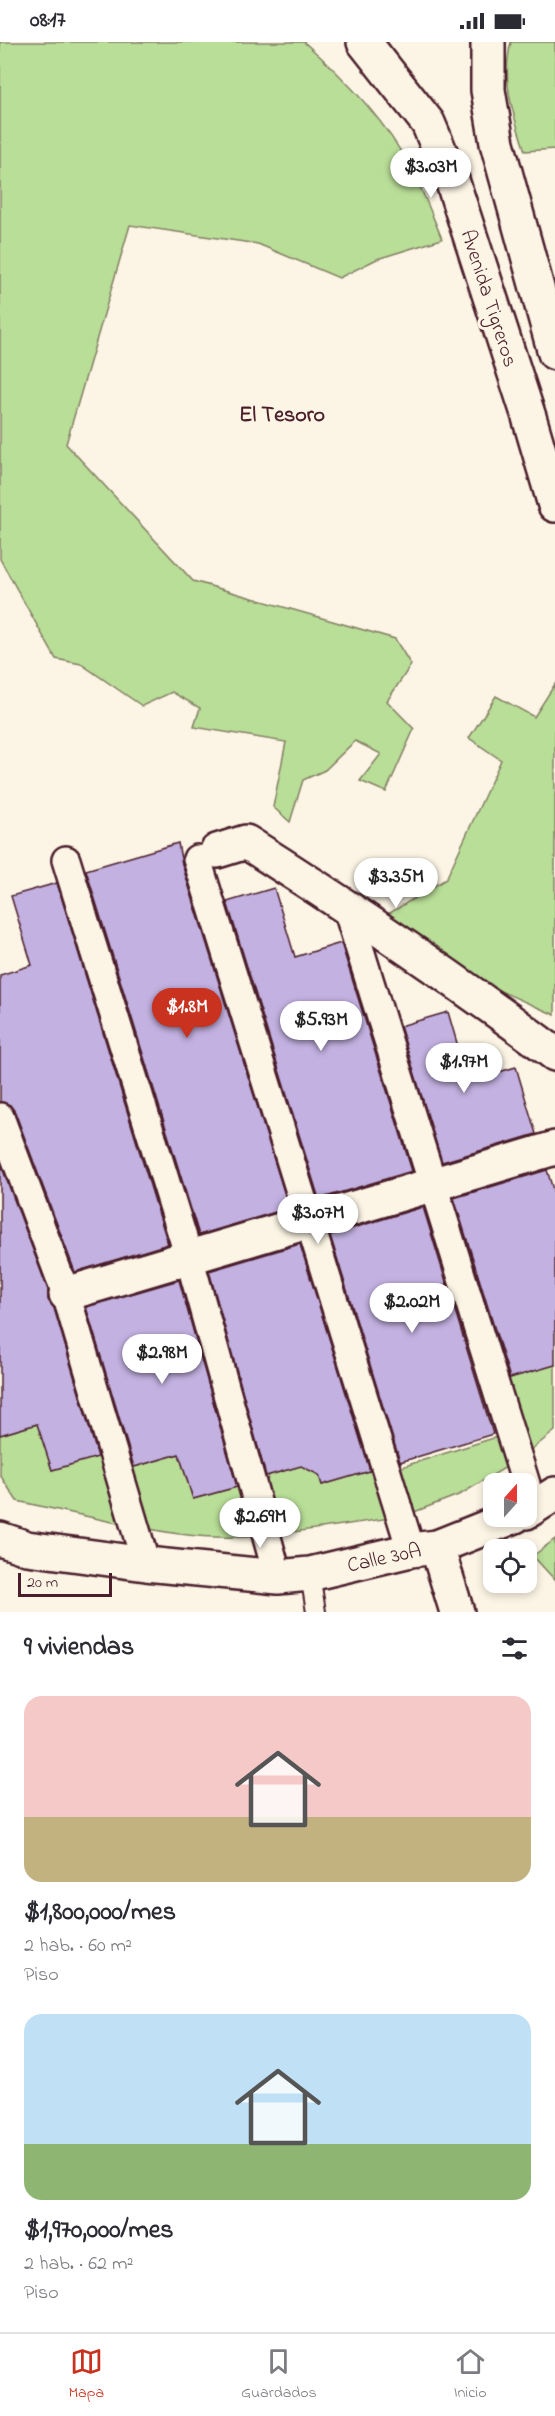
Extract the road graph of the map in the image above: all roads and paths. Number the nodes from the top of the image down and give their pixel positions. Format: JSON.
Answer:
{"nodes":[{"id":1,"x":364,"y":42,"type":"edge"},
{"id":2,"x":488,"y":42,"type":"edge"},
{"id":3,"x":555,"y":353,"type":"edge"},
{"id":4,"x":555,"y":505,"type":"edge"},
{"id":5,"x":207,"y":855,"type":"joint"},
{"id":6,"x":66,"y":860,"type":"dead end"},
{"id":7,"x":346,"y":905,"type":"junction"},
{"id":8,"x":555,"y":1054,"type":"edge"},
{"id":9,"x":0,"y":1117,"type":"edge"},
{"id":10,"x":555,"y":1148,"type":"edge"},
{"id":11,"x":431,"y":1184,"type":"junction"},
{"id":12,"x":308,"y":1221,"type":"junction"},
{"id":13,"x":189,"y":1257,"type":"junction"},
{"id":14,"x":66,"y":1294,"type":"junction"},
{"id":15,"x":522,"y":1473,"type":"edge"},
{"id":16,"x":483,"y":1522,"type":"edge"},
{"id":17,"x":0,"y":1539,"type":"edge"},
{"id":18,"x":424,"y":1548,"type":"junction"},
{"id":19,"x":146,"y":1564,"type":"junction"},
{"id":20,"x":310,"y":1574,"type":"junction"},
{"id":21,"x":278,"y":1577,"type":"junction"},
{"id":22,"x":316,"y":1612,"type":"edge"},
{"id":23,"x":457,"y":1612,"type":"edge"}],
"edges":[{"from":1,"to":4,"type":"street","name":"Avenida Tigreros"},
{"from":2,"to":3,"type":"street"},
{"from":5,"to":7,"type":"street"},
{"from":5,"to":12,"type":"street"},
{"from":6,"to":13,"type":"street"},
{"from":7,"to":8,"type":"street"},
{"from":7,"to":11,"type":"street"},
{"from":9,"to":14,"type":"street"},
{"from":10,"to":11,"type":"street"},
{"from":11,"to":12,"type":"street"},
{"from":11,"to":15,"type":"street"},
{"from":12,"to":13,"type":"street"},
{"from":12,"to":18,"type":"street"},
{"from":13,"to":14,"type":"street"},
{"from":13,"to":21,"type":"street"},
{"from":14,"to":19,"type":"street"},
{"from":16,"to":18,"type":"street","name":"Calle 30A"},
{"from":17,"to":19,"type":"street","name":"Calle 30A"},
{"from":18,"to":20,"type":"street","name":"Calle 30A"},
{"from":18,"to":23,"type":"street"},
{"from":19,"to":21,"type":"street","name":"Calle 30A"},
{"from":20,"to":21,"type":"street","name":"Calle 30A"},
{"from":20,"to":22,"type":"lane"}]}
